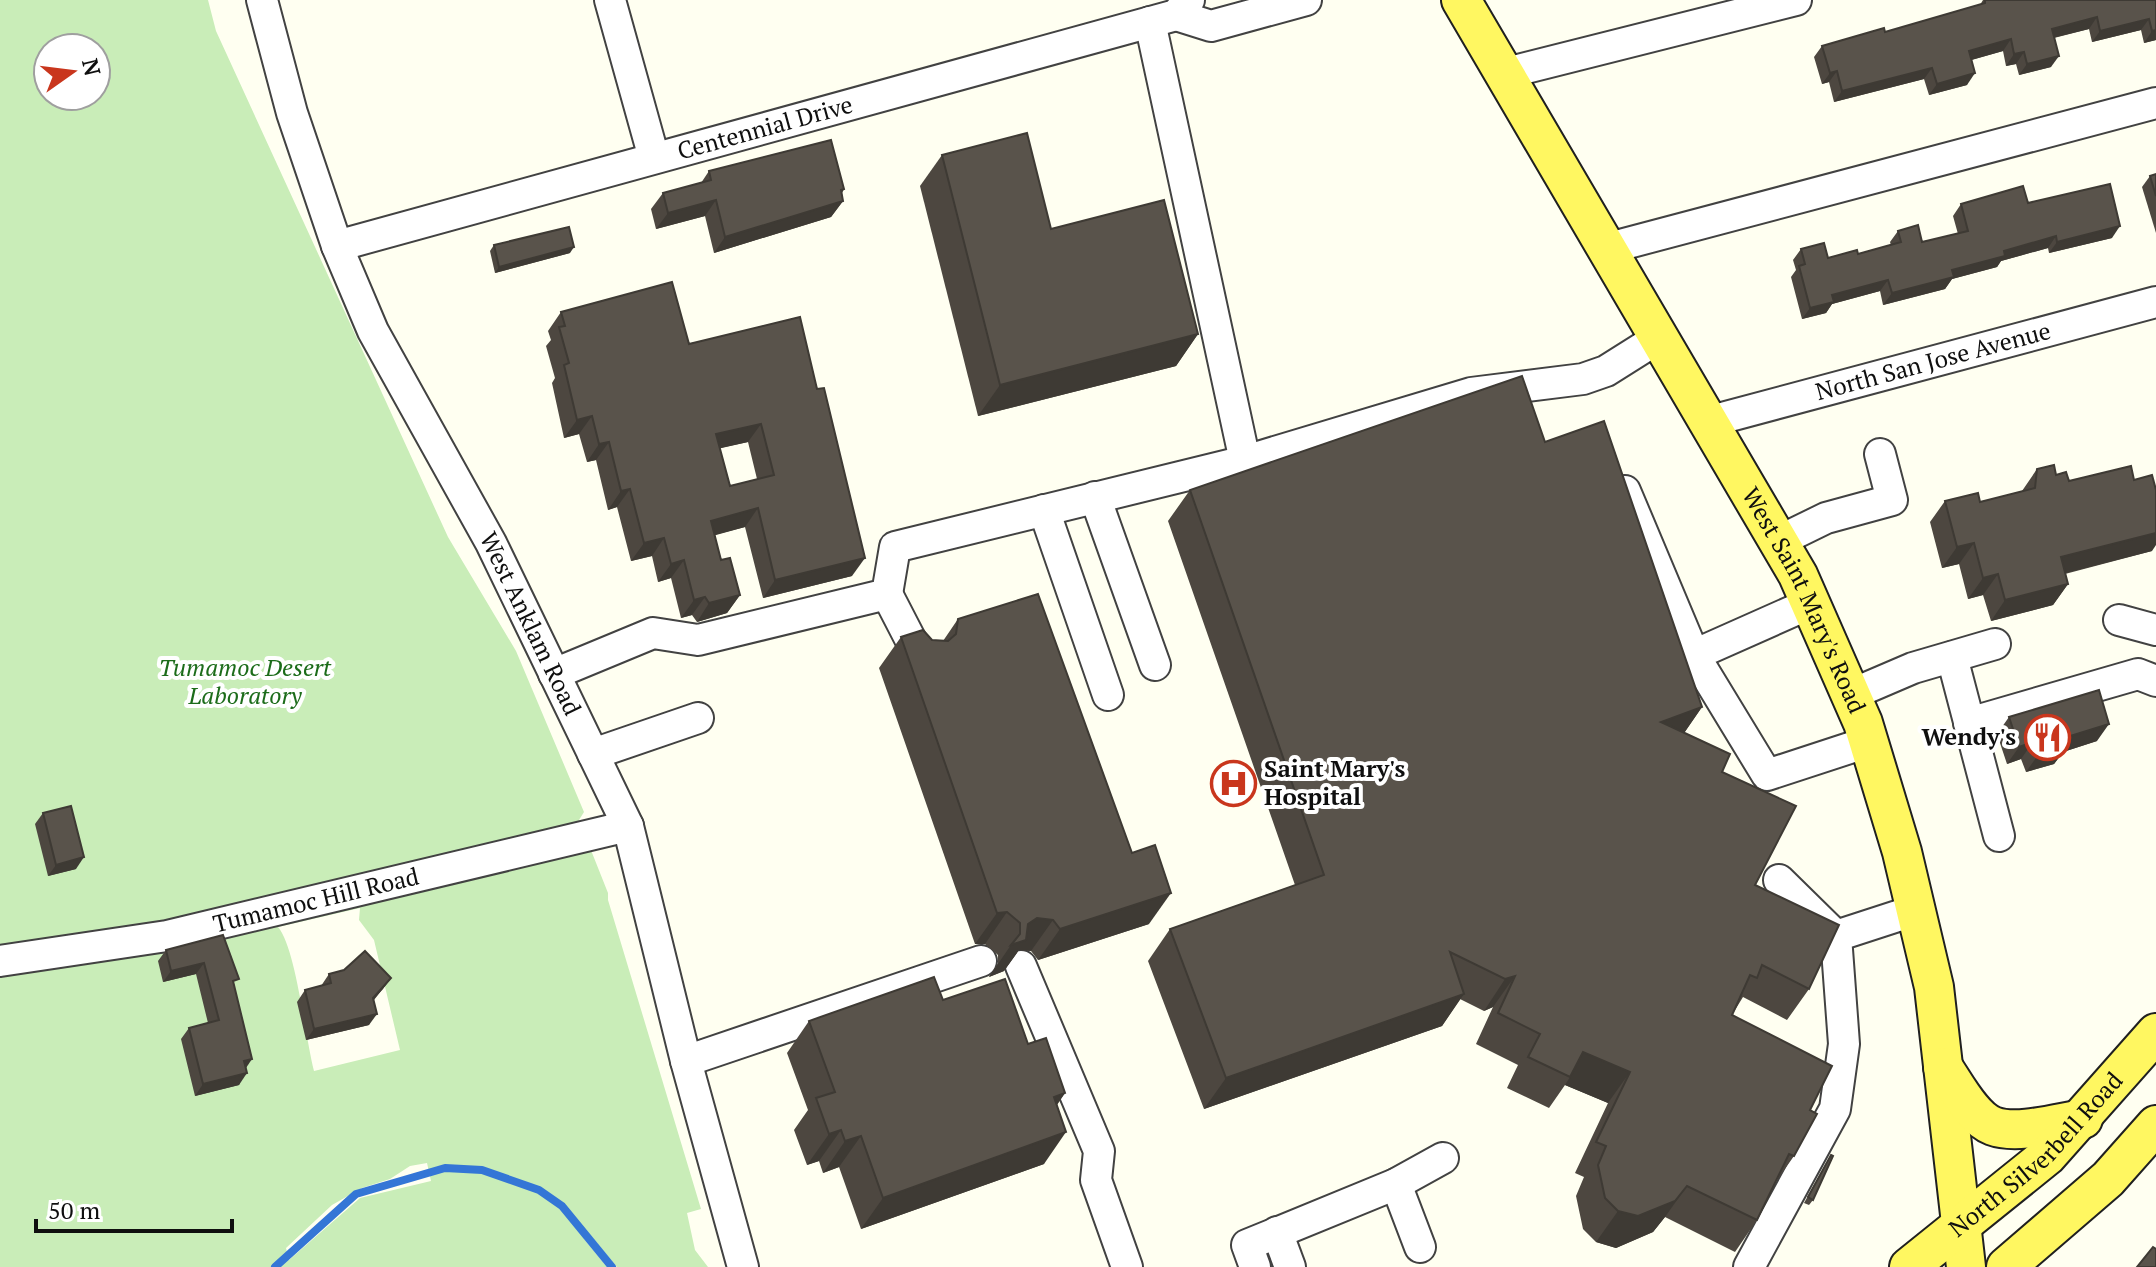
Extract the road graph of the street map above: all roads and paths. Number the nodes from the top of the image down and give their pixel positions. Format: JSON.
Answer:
{"nodes":[{"id":1,"x":262,"y":0,"type":"edge"},
{"id":2,"x":610,"y":0,"type":"edge"},
{"id":3,"x":1306,"y":0,"type":"edge"},
{"id":4,"x":1461,"y":0,"type":"edge"},
{"id":5,"x":1796,"y":0,"type":"edge"},
{"id":6,"x":1172,"y":12,"type":"edge"},
{"id":7,"x":1506,"y":73,"type":"junction"},
{"id":8,"x":2156,"y":103,"type":"edge"},
{"id":9,"x":654,"y":158,"type":"junction"},
{"id":10,"x":337,"y":246,"type":"junction"},
{"id":11,"x":1609,"y":248,"type":"junction"},
{"id":12,"x":2156,"y":302,"type":"edge"},
{"id":13,"x":1660,"y":337,"type":"junction"},
{"id":14,"x":1711,"y":421,"type":"junction"},
{"id":15,"x":1880,"y":454,"type":"dead end"},
{"id":16,"x":1245,"y":461,"type":"junction"},
{"id":17,"x":1620,"y":481,"type":"edge"},
{"id":18,"x":1095,"y":497,"type":"junction"},
{"id":19,"x":1044,"y":510,"type":"junction"},
{"id":20,"x":1779,"y":541,"type":"junction"},
{"id":21,"x":887,"y":594,"type":"junction"},
{"id":22,"x":1811,"y":603,"type":"junction"},
{"id":23,"x":2119,"y":620,"type":"dead end"},
{"id":24,"x":2156,"y":630,"type":"edge"},
{"id":25,"x":1995,"y":644,"type":"dead end"},
{"id":26,"x":1694,"y":655,"type":"junction"},
{"id":27,"x":919,"y":656,"type":"edge"},
{"id":28,"x":1952,"y":657,"type":"junction"},
{"id":29,"x":1155,"y":665,"type":"dead end"},
{"id":30,"x":554,"y":674,"type":"junction"},
{"id":31,"x":2156,"y":681,"type":"edge"},
{"id":32,"x":1108,"y":695,"type":"dead end"},
{"id":33,"x":1850,"y":695,"type":"junction"},
{"id":34,"x":698,"y":718,"type":"dead end"},
{"id":35,"x":1969,"y":723,"type":"junction"},
{"id":36,"x":1868,"y":742,"type":"junction"},
{"id":37,"x":593,"y":754,"type":"junction"},
{"id":38,"x":628,"y":826,"type":"junction"},
{"id":39,"x":1999,"y":836,"type":"dead end"},
{"id":40,"x":1779,"y":880,"type":"edge"},
{"id":41,"x":1916,"y":910,"type":"junction"},
{"id":42,"x":1836,"y":936,"type":"junction"},
{"id":43,"x":0,"y":961,"type":"edge"},
{"id":44,"x":981,"y":961,"type":"dead end"},
{"id":45,"x":1021,"y":966,"type":"edge"},
{"id":46,"x":2156,"y":1033,"type":"edge"},
{"id":47,"x":686,"y":1061,"type":"junction"},
{"id":48,"x":1943,"y":1067,"type":"junction"},
{"id":49,"x":2083,"y":1119,"type":"junction"},
{"id":50,"x":2156,"y":1125,"type":"edge"},
{"id":51,"x":1443,"y":1158,"type":"dead end"},
{"id":52,"x":1396,"y":1184,"type":"junction"},
{"id":53,"x":1960,"y":1227,"type":"junction"},
{"id":54,"x":1277,"y":1232,"type":"junction"},
{"id":55,"x":1420,"y":1247,"type":"dead end"},
{"id":56,"x":1251,"y":1256,"type":"edge"},
{"id":57,"x":743,"y":1267,"type":"edge"},
{"id":58,"x":1127,"y":1267,"type":"edge"},
{"id":59,"x":1290,"y":1267,"type":"edge"},
{"id":60,"x":1749,"y":1267,"type":"edge"},
{"id":61,"x":1909,"y":1267,"type":"edge"},
{"id":62,"x":1966,"y":1267,"type":"edge"},
{"id":63,"x":2006,"y":1267,"type":"edge"}],
"edges":[{"from":1,"to":10,"type":"street","name":"West Anklam Road"},
{"from":2,"to":9,"type":"street"},
{"from":3,"to":6,"type":"street"},
{"from":4,"to":7,"type":"main road","name":"West Saint Mary's Road"},
{"from":5,"to":7,"type":"street"},
{"from":6,"to":9,"type":"street","name":"Centennial Drive"},
{"from":6,"to":16,"type":"street"},
{"from":7,"to":11,"type":"main road","name":"West Saint Mary's Road"},
{"from":8,"to":11,"type":"street"},
{"from":9,"to":10,"type":"street","name":"Centennial Drive"},
{"from":10,"to":30,"type":"street","name":"West Anklam Road"},
{"from":11,"to":13,"type":"main road","name":"West Saint Mary's Road"},
{"from":12,"to":14,"type":"street","name":"North San Jose Avenue"},
{"from":13,"to":14,"type":"main road","name":"West Saint Mary's Road"},
{"from":13,"to":16,"type":"street"},
{"from":14,"to":20,"type":"main road","name":"West Saint Mary's Road"},
{"from":15,"to":20,"type":"street"},
{"from":16,"to":18,"type":"street"},
{"from":17,"to":26,"type":"street"},
{"from":18,"to":19,"type":"street"},
{"from":18,"to":29,"type":"street"},
{"from":19,"to":21,"type":"street"},
{"from":19,"to":32,"type":"street"},
{"from":20,"to":22,"type":"main road","name":"West Saint Mary's Road"},
{"from":21,"to":27,"type":"street"},
{"from":21,"to":30,"type":"street"},
{"from":22,"to":26,"type":"street"},
{"from":22,"to":33,"type":"main road","name":"West Saint Mary's Road"},
{"from":23,"to":24,"type":"street"},
{"from":25,"to":28,"type":"street"},
{"from":26,"to":36,"type":"street"},
{"from":28,"to":33,"type":"street"},
{"from":28,"to":35,"type":"street"},
{"from":30,"to":37,"type":"street","name":"West Anklam Road"},
{"from":31,"to":35,"type":"street"},
{"from":33,"to":36,"type":"main road","name":"West Saint Mary's Road"},
{"from":34,"to":37,"type":"street"},
{"from":35,"to":39,"type":"street"},
{"from":36,"to":41,"type":"main road","name":"West Saint Mary's Road"},
{"from":37,"to":38,"type":"street","name":"West Anklam Road"},
{"from":38,"to":43,"type":"street","name":"Tumamoc Hill Road"},
{"from":38,"to":47,"type":"street","name":"West Anklam Road"},
{"from":40,"to":42,"type":"street"},
{"from":41,"to":42,"type":"street"},
{"from":41,"to":48,"type":"main road","name":"West Saint Mary's Road"},
{"from":42,"to":60,"type":"street"},
{"from":44,"to":47,"type":"street"},
{"from":45,"to":58,"type":"street"},
{"from":46,"to":49,"type":"main road","name":"North Silverbell Road"},
{"from":47,"to":57,"type":"street","name":"West Anklam Road"},
{"from":48,"to":49,"type":"main road"},
{"from":48,"to":53,"type":"main road","name":"West Saint Mary's Road"},
{"from":49,"to":53,"type":"main road","name":"North Silverbell Road"},
{"from":50,"to":63,"type":"main road"},
{"from":51,"to":52,"type":"street"},
{"from":52,"to":54,"type":"street"},
{"from":52,"to":55,"type":"street"},
{"from":53,"to":61,"type":"main road","name":"North Silverbell Road"},
{"from":53,"to":62,"type":"main road","name":"West Saint Mary's Road"},
{"from":54,"to":56,"type":"street"},
{"from":54,"to":59,"type":"street"}]}
